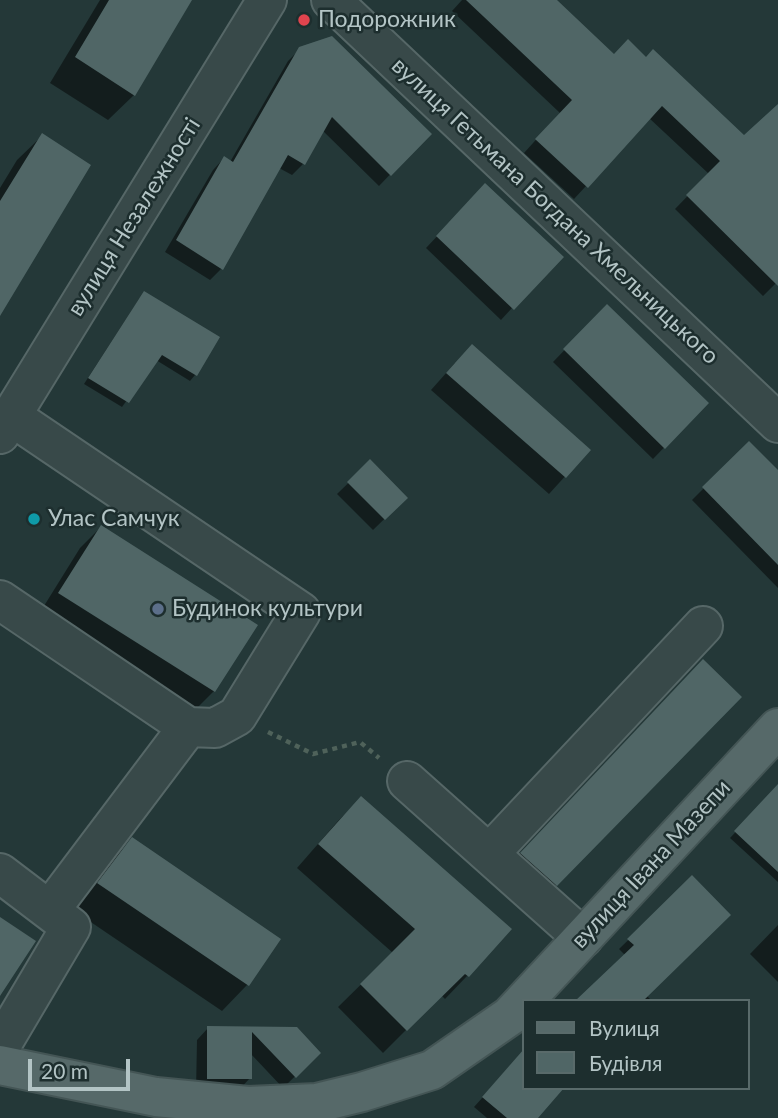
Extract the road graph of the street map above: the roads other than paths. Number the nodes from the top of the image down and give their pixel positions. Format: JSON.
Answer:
{"nodes":[{"id":1,"x":267,"y":0,"type":"edge"},
{"id":2,"x":331,"y":0,"type":"edge"},
{"id":3,"x":353,"y":0,"type":"edge"},
{"id":4,"x":778,"y":402,"type":"edge"},
{"id":5,"x":778,"y":423,"type":"edge"},
{"id":6,"x":6,"y":425,"type":"edge"},
{"id":7,"x":0,"y":600,"type":"edge"},
{"id":8,"x":703,"y":626,"type":"dead end"},
{"id":9,"x":188,"y":727,"type":"junction"},
{"id":10,"x":778,"y":728,"type":"edge"},
{"id":11,"x":407,"y":780,"type":"road end"},
{"id":12,"x":489,"y":855,"type":"junction"},
{"id":13,"x":0,"y":873,"type":"edge"},
{"id":14,"x":50,"y":910,"type":"junction"},
{"id":15,"x":583,"y":938,"type":"junction"},
{"id":16,"x":526,"y":999,"type":"edge"},
{"id":17,"x":522,"y":1003,"type":"edge"},
{"id":18,"x":0,"y":1047,"type":"edge"},
{"id":19,"x":0,"y":1065,"type":"edge"}],
"edges":[{"from":1,"to":6,"type":"street","name":"вулиця Незалежності"},
{"from":2,"to":5,"type":"street","name":"вулиця Гетьмана Богдана Хмельницького"},
{"from":3,"to":4,"type":"street","name":"вулиця Гетьмана Богдана Хмельницького"},
{"from":6,"to":9,"type":"street"},
{"from":7,"to":9,"type":"street"},
{"from":8,"to":12,"type":"street"},
{"from":9,"to":14,"type":"street"},
{"from":10,"to":15,"type":"main road","name":"вулиця Івана Мазепи"},
{"from":11,"to":12,"type":"street"},
{"from":12,"to":15,"type":"street"},
{"from":13,"to":14,"type":"street"},
{"from":14,"to":18,"type":"street"},
{"from":15,"to":16,"type":"main road","name":"вулиця Івана Мазепи"},
{"from":17,"to":19,"type":"main road","name":"вулиця Івана Мазепи"}]}
